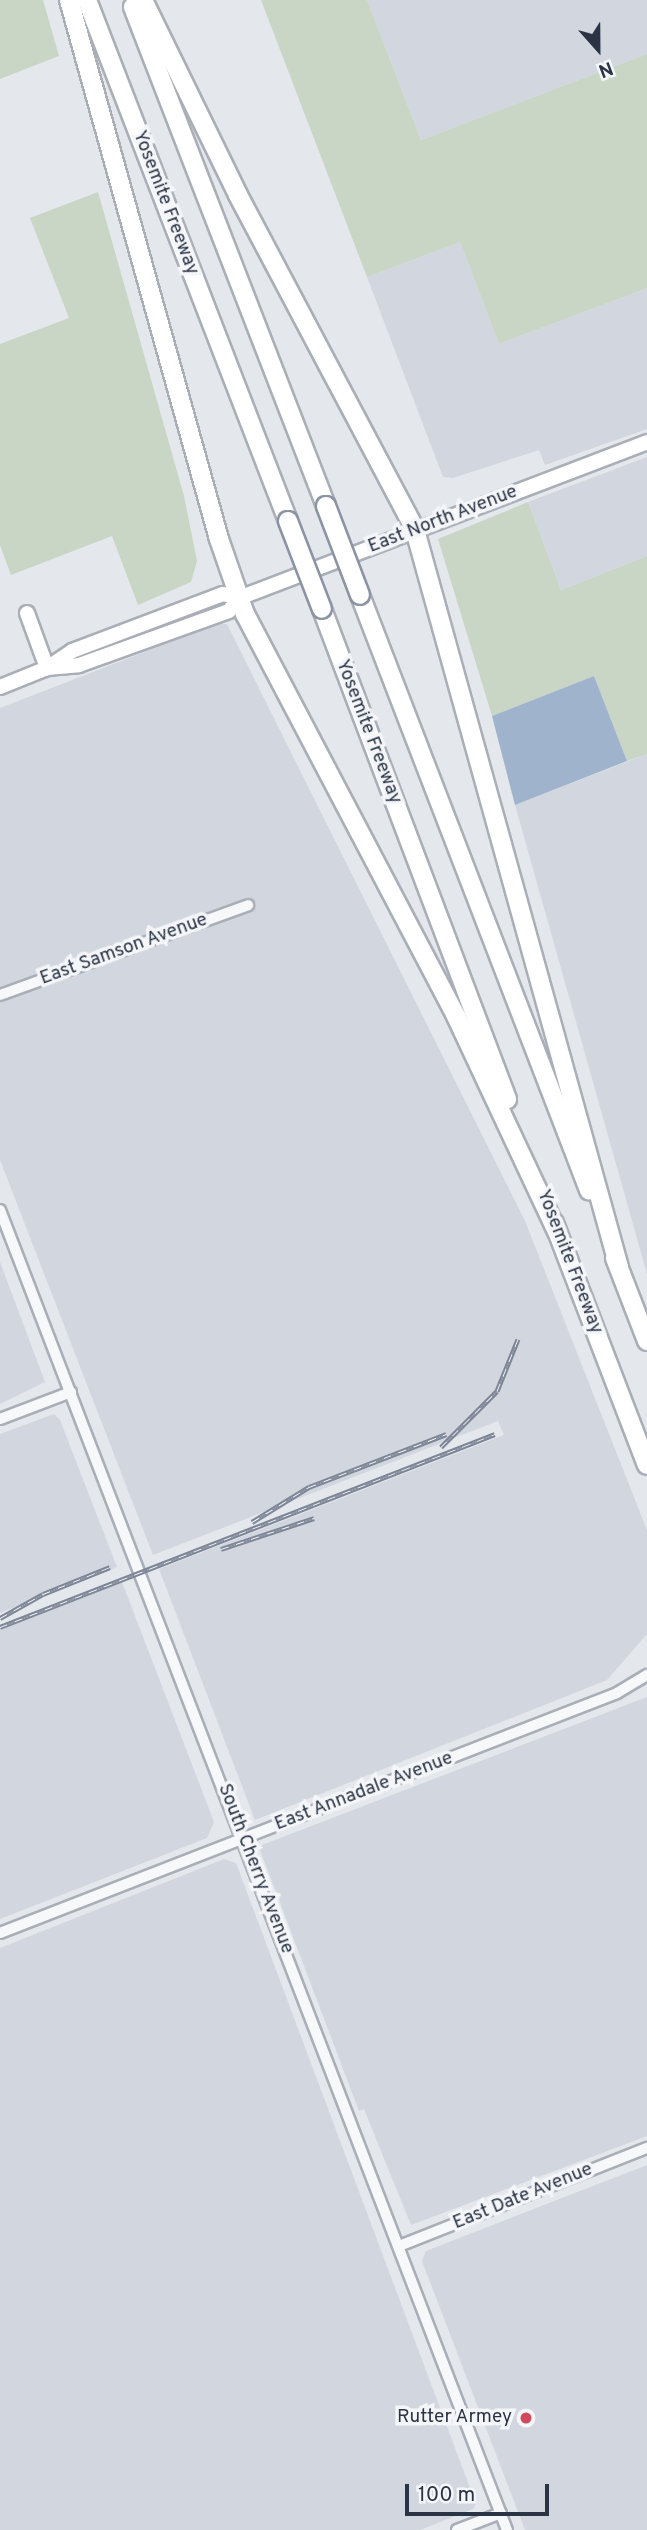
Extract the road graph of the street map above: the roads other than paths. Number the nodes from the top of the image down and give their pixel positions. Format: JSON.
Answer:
{"nodes":[{"id":1,"x":69,"y":0,"type":"edge"},
{"id":2,"x":87,"y":0,"type":"edge"},
{"id":3,"x":131,"y":0,"type":"edge"},
{"id":4,"x":143,"y":0,"type":"edge"},
{"id":5,"x":647,"y":442,"type":"edge"},
{"id":6,"x":415,"y":530,"type":"junction"},
{"id":7,"x":239,"y":598,"type":"junction"},
{"id":8,"x":27,"y":613,"type":"dead end"},
{"id":9,"x":47,"y":668,"type":"junction"},
{"id":10,"x":0,"y":687,"type":"edge"},
{"id":11,"x":248,"y":905,"type":"dead end"},
{"id":12,"x":0,"y":995,"type":"edge"},
{"id":13,"x":0,"y":1210,"type":"edge"},
{"id":14,"x":557,"y":1232,"type":"junction"},
{"id":15,"x":619,"y":1267,"type":"junction"},
{"id":16,"x":647,"y":1341,"type":"edge"},
{"id":17,"x":71,"y":1392,"type":"junction"},
{"id":18,"x":0,"y":1419,"type":"edge"},
{"id":19,"x":647,"y":1465,"type":"edge"},
{"id":20,"x":647,"y":1675,"type":"edge"},
{"id":21,"x":243,"y":1839,"type":"junction"},
{"id":22,"x":0,"y":1933,"type":"edge"},
{"id":23,"x":647,"y":2148,"type":"edge"},
{"id":24,"x":399,"y":2246,"type":"junction"},
{"id":25,"x":501,"y":2513,"type":"junction"},
{"id":26,"x":457,"y":2530,"type":"edge"},
{"id":27,"x":508,"y":2530,"type":"edge"}],
"edges":[{"from":1,"to":7,"type":"highway"},
{"from":2,"to":14,"type":"highway","name":"Yosemite Freeway","bridge":true},
{"from":3,"to":15,"type":"highway","bridge":true},
{"from":4,"to":6,"type":"highway"},
{"from":5,"to":6,"type":"street","name":"East North Avenue"},
{"from":6,"to":7,"type":"street","name":"East North Avenue"},
{"from":6,"to":15,"type":"highway"},
{"from":7,"to":9,"type":"street","name":"East North Avenue"},
{"from":7,"to":14,"type":"highway"},
{"from":8,"to":9,"type":"street"},
{"from":9,"to":10,"type":"street","name":"East North Avenue"},
{"from":11,"to":12,"type":"street","name":"East Samson Avenue"},
{"from":13,"to":17,"type":"street","name":"South Cherry Avenue"},
{"from":14,"to":19,"type":"highway","name":"Yosemite Freeway"},
{"from":15,"to":16,"type":"highway"},
{"from":17,"to":18,"type":"street"},
{"from":17,"to":21,"type":"street","name":"South Cherry Avenue"},
{"from":20,"to":21,"type":"street","name":"East Annadale Avenue"},
{"from":21,"to":22,"type":"street","name":"East Annadale Avenue"},
{"from":21,"to":24,"type":"street","name":"South Cherry Avenue"},
{"from":23,"to":24,"type":"street","name":"East Date Avenue"},
{"from":24,"to":25,"type":"street","name":"South Cherry Avenue"},
{"from":25,"to":26,"type":"street"},
{"from":25,"to":27,"type":"street","name":"South Cherry Avenue"}]}
